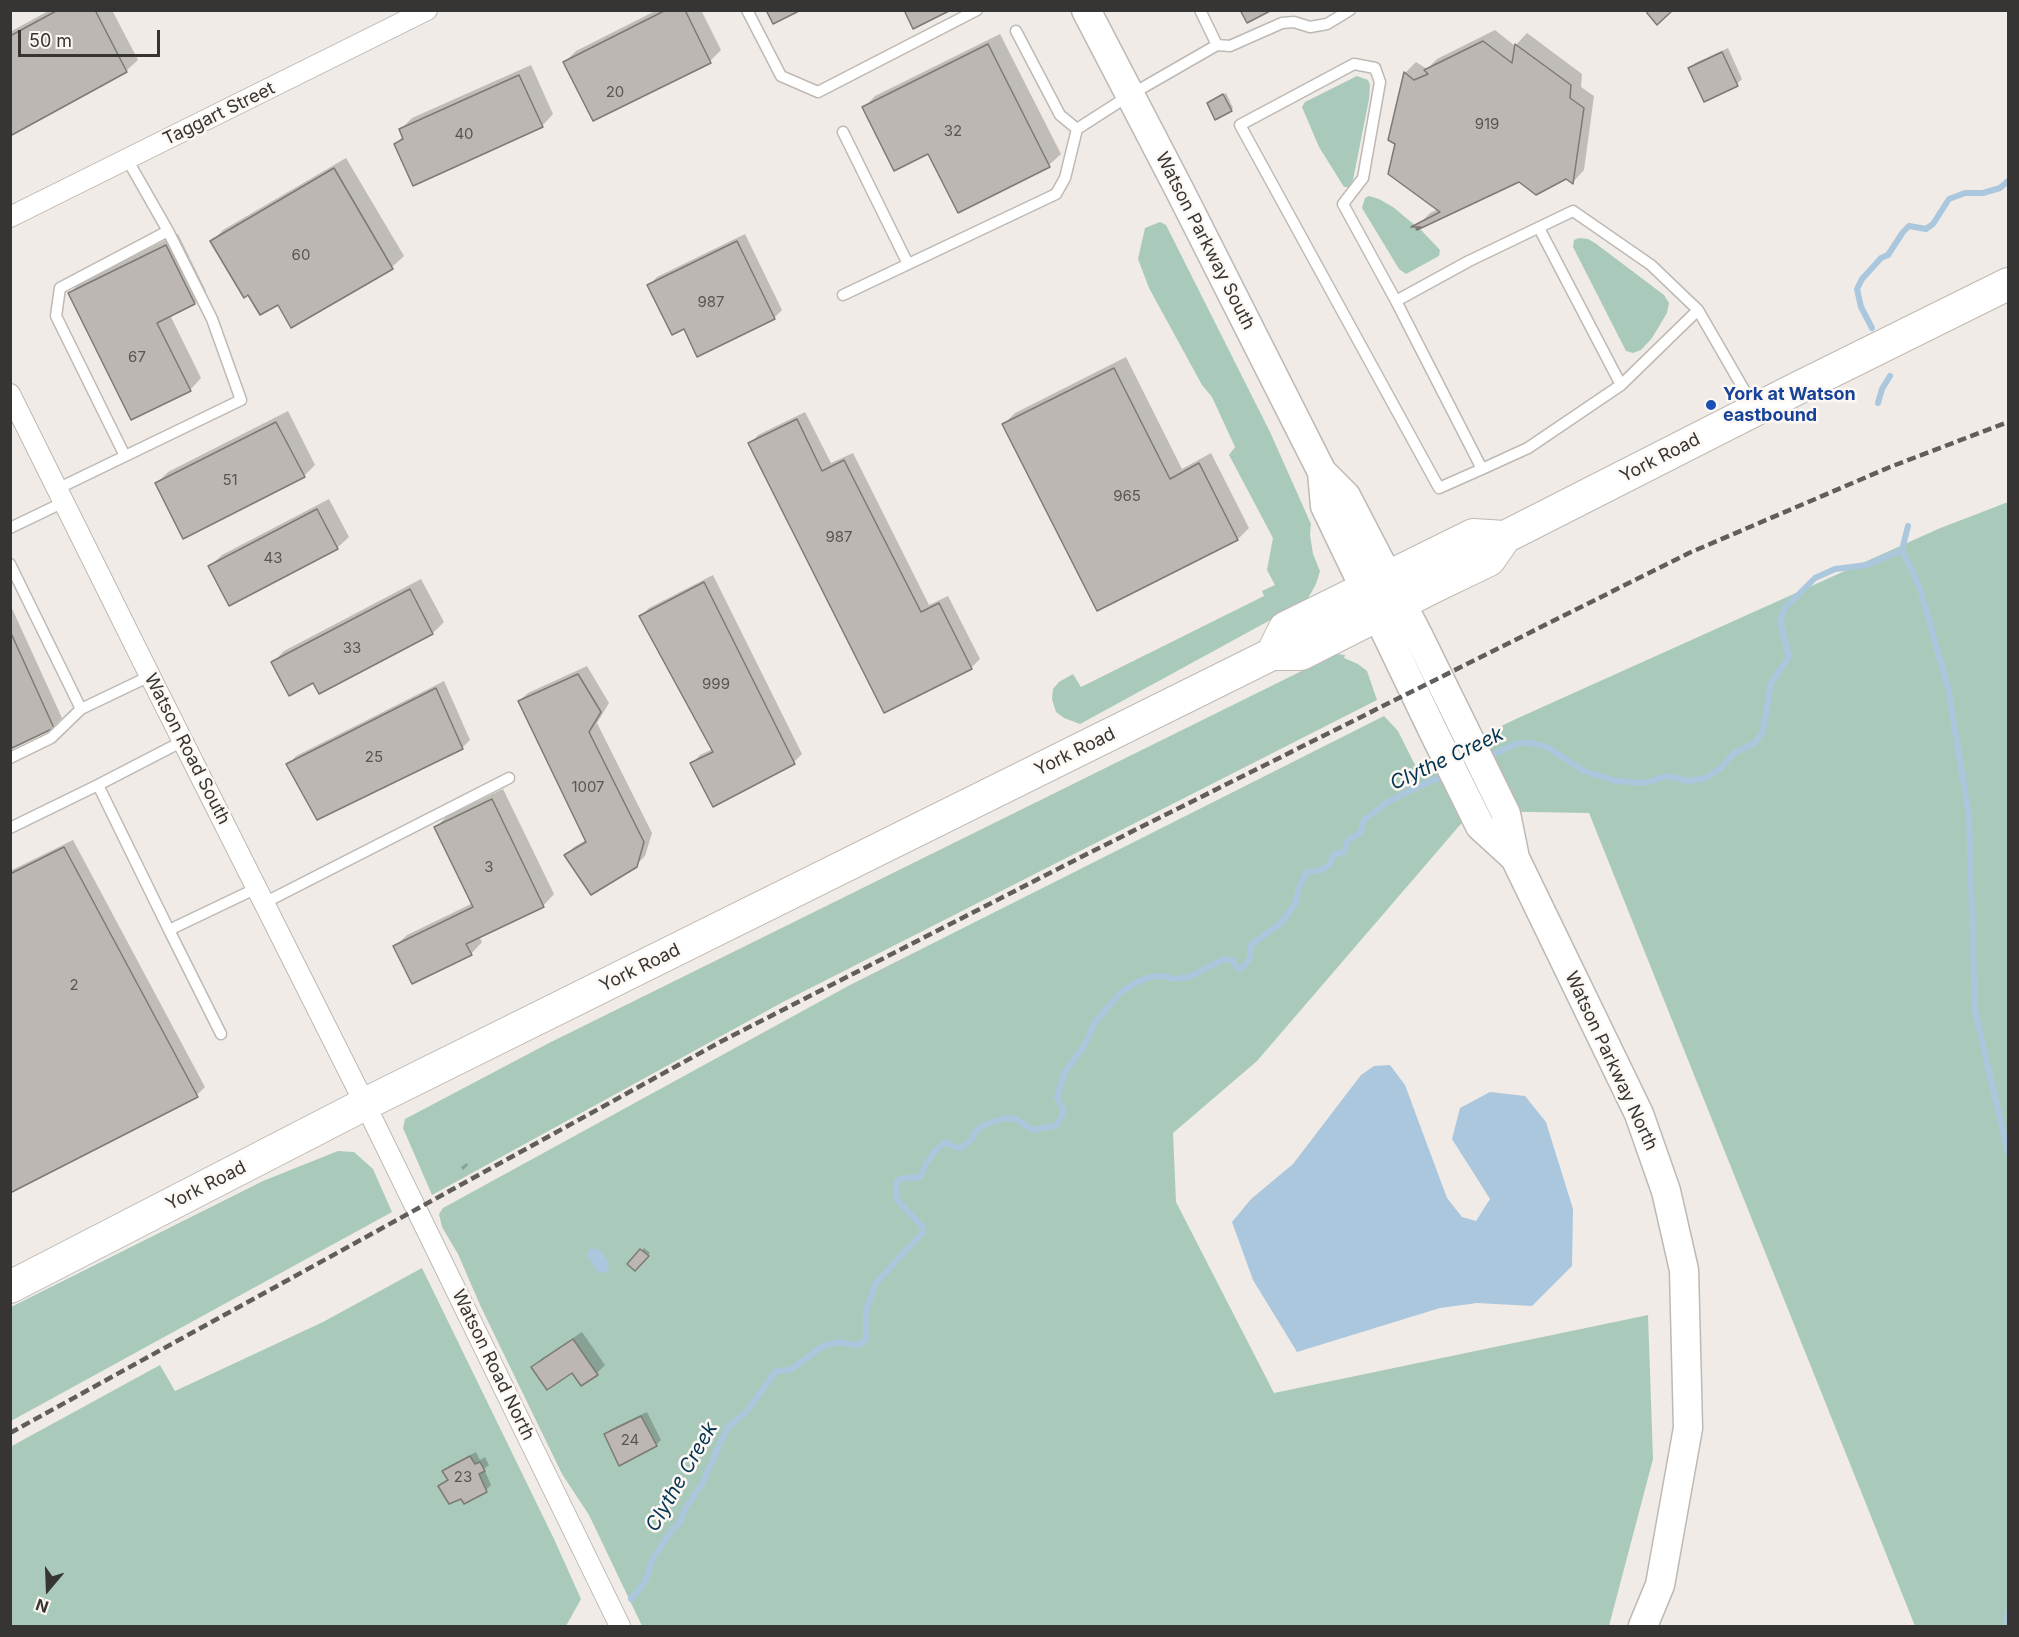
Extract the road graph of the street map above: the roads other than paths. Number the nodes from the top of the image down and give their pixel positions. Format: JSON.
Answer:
{"nodes":[{"id":1,"x":427,"y":10,"type":"edge"},
{"id":2,"x":747,"y":10,"type":"edge"},
{"id":3,"x":977,"y":10,"type":"edge"},
{"id":4,"x":1086,"y":10,"type":"edge"},
{"id":5,"x":1200,"y":10,"type":"edge"},
{"id":6,"x":1350,"y":10,"type":"edge"},
{"id":7,"x":1016,"y":31,"type":"dead end"},
{"id":8,"x":1217,"y":45,"type":"junction"},
{"id":9,"x":1130,"y":95,"type":"junction"},
{"id":10,"x":1077,"y":129,"type":"junction"},
{"id":11,"x":843,"y":132,"type":"dead end"},
{"id":12,"x":127,"y":159,"type":"junction"},
{"id":13,"x":10,"y":217,"type":"edge"},
{"id":14,"x":1539,"y":228,"type":"junction"},
{"id":15,"x":168,"y":231,"type":"junction"},
{"id":16,"x":908,"y":264,"type":"junction"},
{"id":17,"x":2008,"y":284,"type":"edge"},
{"id":18,"x":843,"y":295,"type":"dead end"},
{"id":19,"x":1396,"y":301,"type":"junction"},
{"id":20,"x":1698,"y":310,"type":"junction"},
{"id":21,"x":1621,"y":386,"type":"junction"},
{"id":22,"x":10,"y":394,"type":"edge"},
{"id":23,"x":1756,"y":410,"type":"junction"},
{"id":24,"x":125,"y":456,"type":"junction"},
{"id":25,"x":1482,"y":470,"type":"junction"},
{"id":26,"x":61,"y":495,"type":"junction"},
{"id":27,"x":10,"y":528,"type":"edge"},
{"id":28,"x":10,"y":564,"type":"edge"},
{"id":29,"x":1383,"y":596,"type":"junction"},
{"id":30,"x":150,"y":676,"type":"junction"},
{"id":31,"x":81,"y":709,"type":"junction"},
{"id":32,"x":183,"y":741,"type":"junction"},
{"id":33,"x":10,"y":758,"type":"edge"},
{"id":34,"x":509,"y":778,"type":"dead end"},
{"id":35,"x":98,"y":784,"type":"junction"},
{"id":36,"x":10,"y":828,"type":"edge"},
{"id":37,"x":1515,"y":858,"type":"junction"},
{"id":38,"x":261,"y":896,"type":"junction"},
{"id":39,"x":169,"y":930,"type":"junction"},
{"id":40,"x":220,"y":1035,"type":"dead end"},
{"id":41,"x":365,"y":1104,"type":"junction"},
{"id":42,"x":10,"y":1287,"type":"edge"},
{"id":43,"x":620,"y":1626,"type":"edge"},
{"id":44,"x":1643,"y":1626,"type":"edge"}],
"edges":[{"from":1,"to":12,"type":"street","name":"Taggart Street"},
{"from":2,"to":3,"type":"lane"},
{"from":4,"to":9,"type":"main road","name":"Watson Parkway South"},
{"from":5,"to":8,"type":"lane"},
{"from":6,"to":8,"type":"lane"},
{"from":7,"to":10,"type":"lane"},
{"from":8,"to":9,"type":"lane"},
{"from":9,"to":10,"type":"lane"},
{"from":9,"to":29,"type":"main road","name":"Watson Parkway South"},
{"from":10,"to":16,"type":"lane"},
{"from":11,"to":16,"type":"lane"},
{"from":12,"to":13,"type":"street","name":"Taggart Street"},
{"from":12,"to":15,"type":"lane"},
{"from":14,"to":19,"type":"lane"},
{"from":14,"to":20,"type":"lane"},
{"from":14,"to":21,"type":"lane"},
{"from":15,"to":24,"type":"lane"},
{"from":15,"to":24,"type":"lane"},
{"from":16,"to":18,"type":"lane"},
{"from":17,"to":23,"type":"main road","name":"York Road"},
{"from":19,"to":25,"type":"lane"},
{"from":19,"to":25,"type":"lane"},
{"from":20,"to":21,"type":"lane"},
{"from":20,"to":23,"type":"lane"},
{"from":21,"to":25,"type":"lane"},
{"from":22,"to":26,"type":"street","name":"Watson Road South"},
{"from":23,"to":29,"type":"main road","name":"York Road"},
{"from":24,"to":26,"type":"lane"},
{"from":26,"to":27,"type":"lane"},
{"from":26,"to":30,"type":"street","name":"Watson Road South"},
{"from":28,"to":31,"type":"lane"},
{"from":29,"to":37,"type":"main road","name":"Watson Parkway North"},
{"from":29,"to":37,"type":"main road","name":"Watson Parkway North"},
{"from":29,"to":41,"type":"main road","name":"York Road"},
{"from":30,"to":31,"type":"lane"},
{"from":30,"to":32,"type":"street","name":"Watson Road South"},
{"from":31,"to":33,"type":"lane"},
{"from":32,"to":35,"type":"lane"},
{"from":32,"to":38,"type":"street","name":"Watson Road South"},
{"from":34,"to":38,"type":"lane"},
{"from":35,"to":36,"type":"lane"},
{"from":35,"to":39,"type":"lane"},
{"from":37,"to":44,"type":"main road","name":"Watson Parkway North"},
{"from":38,"to":39,"type":"lane"},
{"from":38,"to":41,"type":"street","name":"Watson Road South"},
{"from":39,"to":40,"type":"lane"},
{"from":41,"to":42,"type":"main road","name":"York Road"},
{"from":41,"to":43,"type":"street","name":"Watson Road North"}]}
